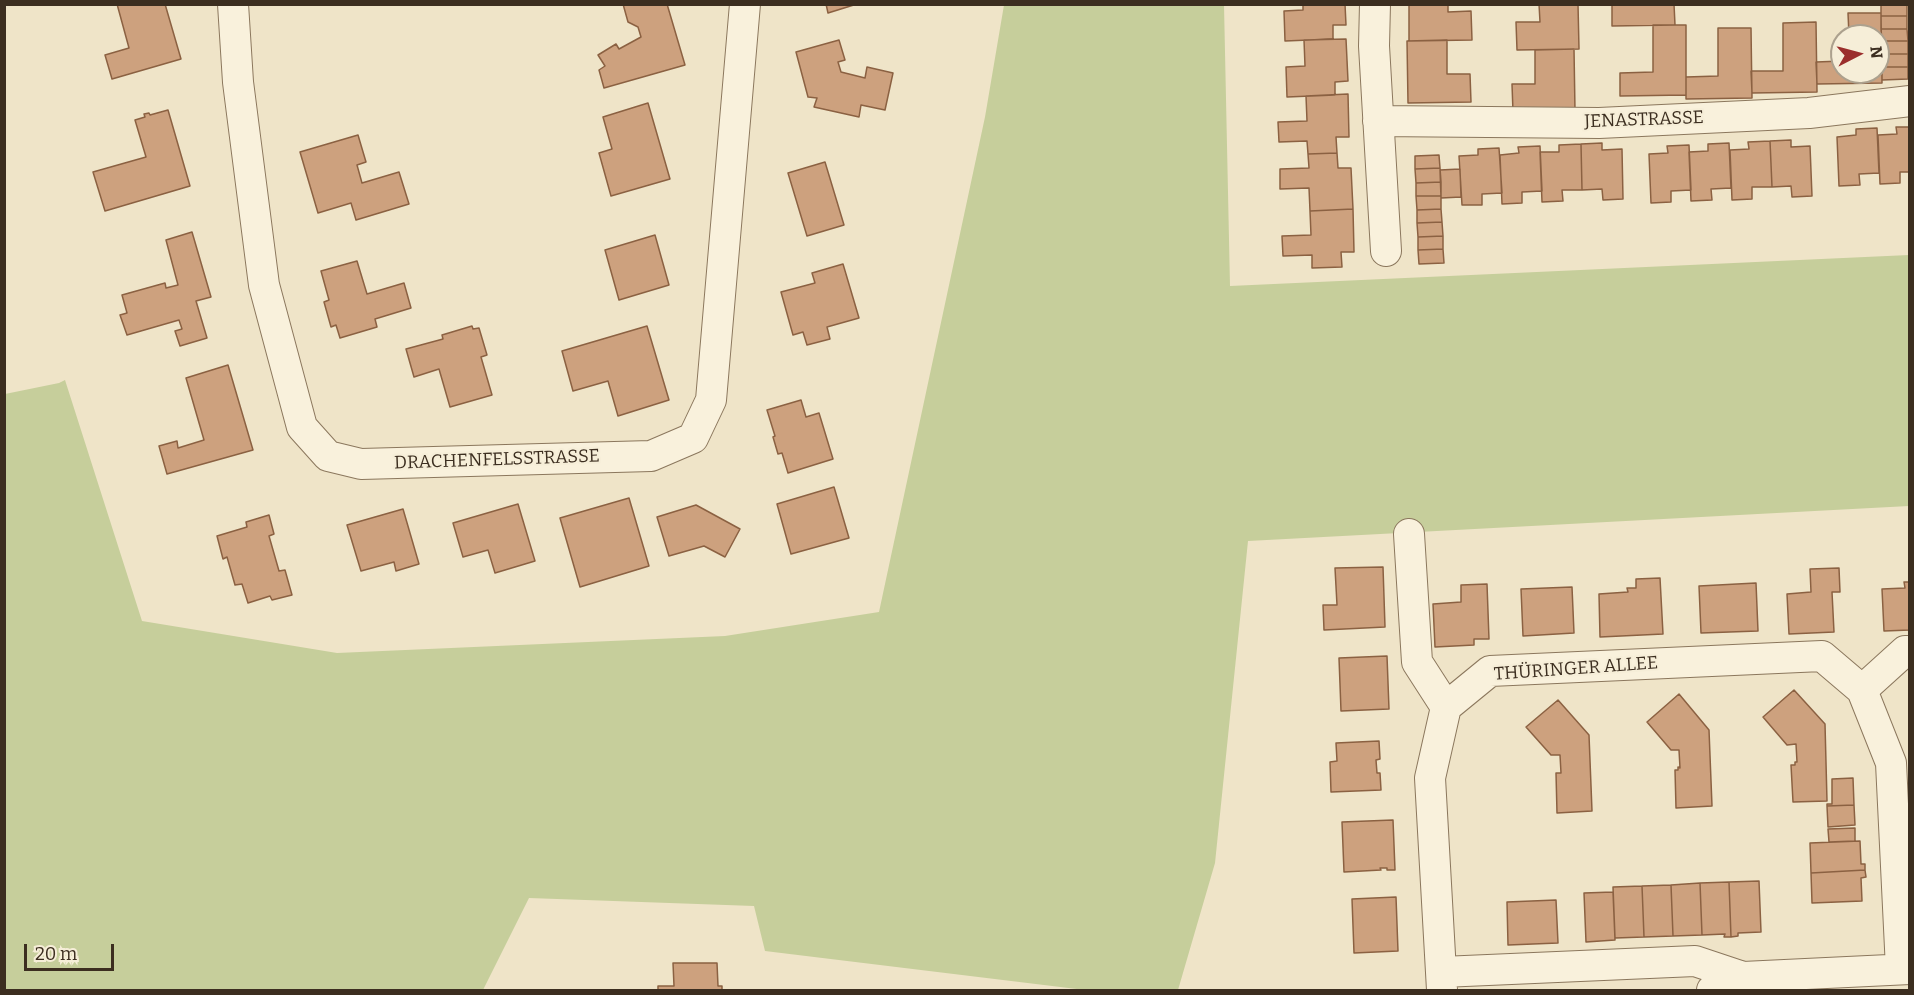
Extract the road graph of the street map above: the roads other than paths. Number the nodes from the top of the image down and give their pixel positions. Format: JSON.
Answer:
{"nodes":[{"id":1,"x":233,"y":4,"type":"edge"},
{"id":2,"x":745,"y":4,"type":"edge"},
{"id":3,"x":1375,"y":4,"type":"edge"},
{"id":4,"x":1910,"y":101,"type":"edge"},
{"id":5,"x":1378,"y":121,"type":"junction"},
{"id":6,"x":1386,"y":252,"type":"dead end"},
{"id":7,"x":1409,"y":534,"type":"dead end"},
{"id":8,"x":1910,"y":651,"type":"edge"},
{"id":9,"x":1862,"y":690,"type":"junction"},
{"id":10,"x":1446,"y":707,"type":"junction"},
{"id":11,"x":1905,"y":969,"type":"edge"},
{"id":12,"x":1442,"y":981,"type":"edge"},
{"id":13,"x":1754,"y":981,"type":"edge"},
{"id":14,"x":1712,"y":990,"type":"edge"}],
"edges":[{"from":1,"to":2,"type":"street","name":"DRACHENFELSSTRASSE"},
{"from":3,"to":5,"type":"street"},
{"from":4,"to":5,"type":"street","name":"JENASTRASSE"},
{"from":5,"to":6,"type":"street"},
{"from":7,"to":10,"type":"street"},
{"from":8,"to":9,"type":"street"},
{"from":9,"to":10,"type":"street","name":"THÜRINGER ALLEE"},
{"from":9,"to":11,"type":"street","name":"THÜRINGER ALLEE"},
{"from":10,"to":12,"type":"street","name":"THÜRINGER ALLEE"},
{"from":11,"to":13,"type":"street","name":"THÜRINGER ALLEE"},
{"from":12,"to":13,"type":"street","name":"THÜRINGER ALLEE"},
{"from":13,"to":14,"type":"street","name":"THÜRINGER ALLEE"}]}
